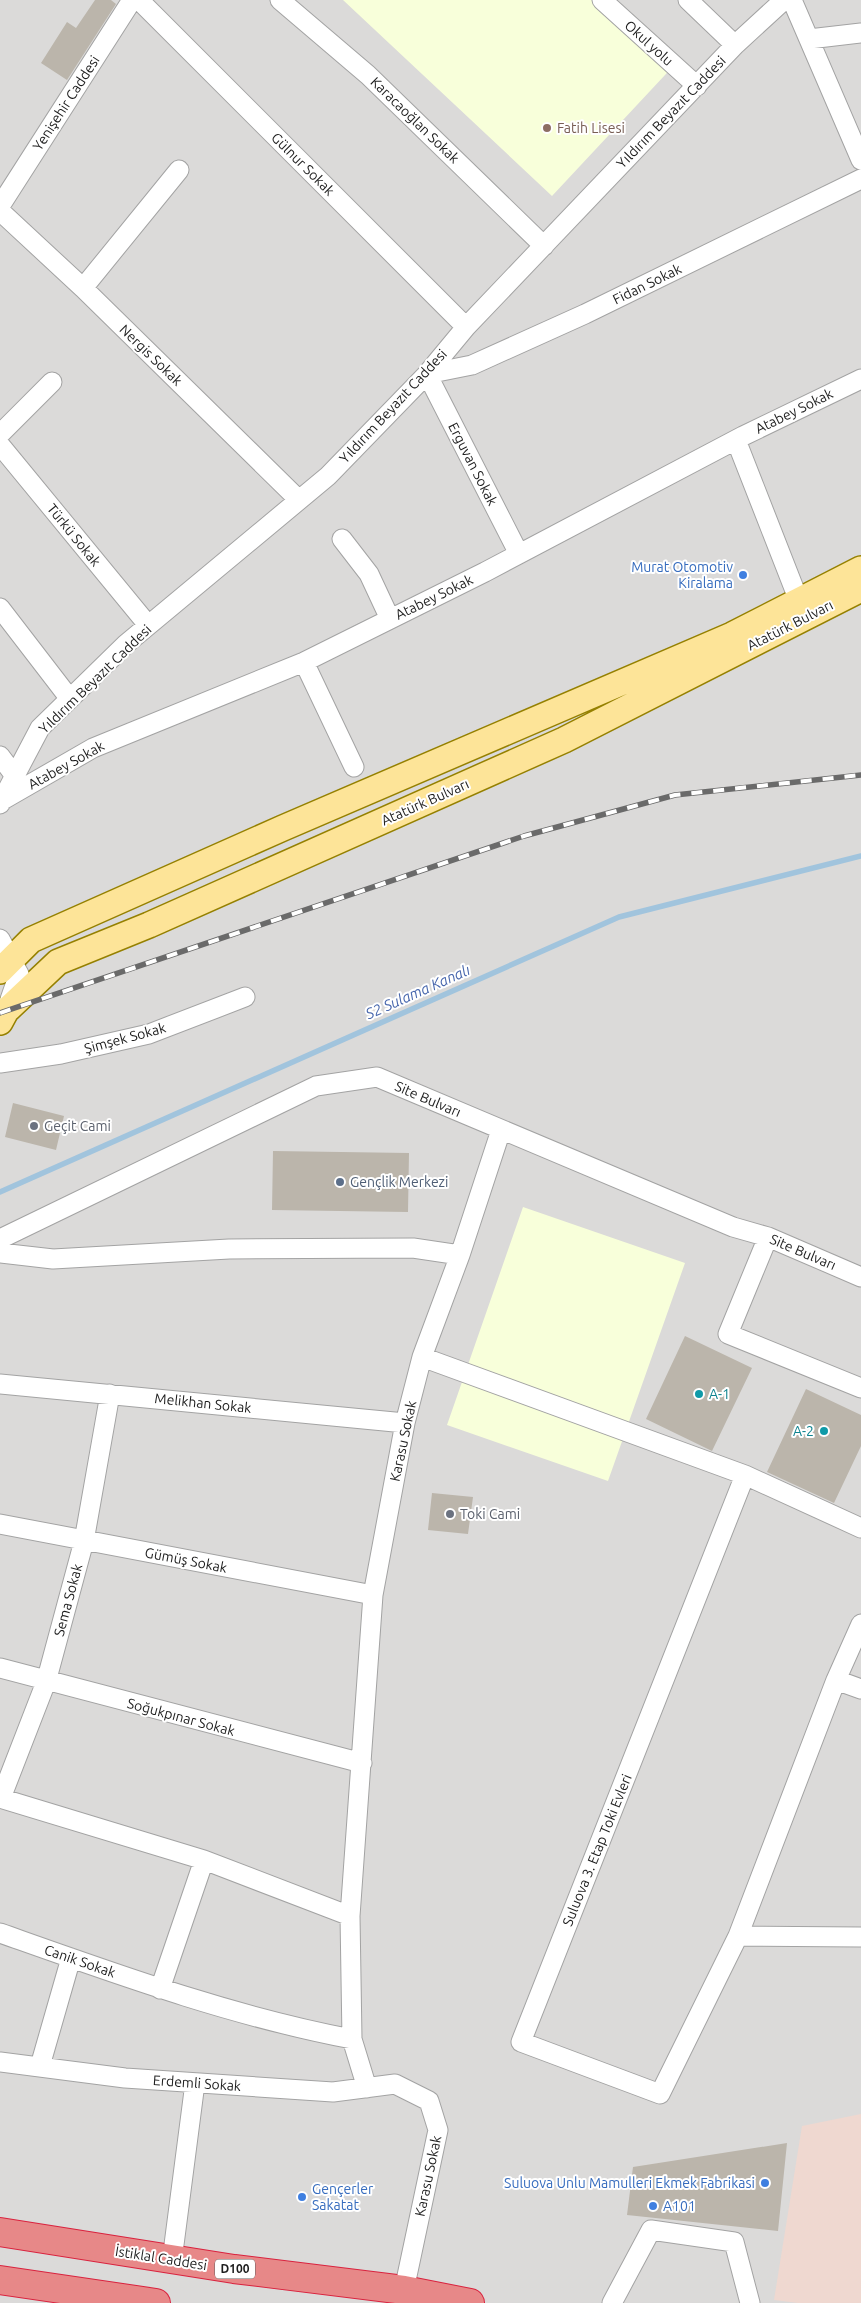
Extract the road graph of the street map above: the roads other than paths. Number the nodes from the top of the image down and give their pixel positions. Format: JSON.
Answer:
{"nodes":[{"id":1,"x":132,"y":0,"type":"edge"},
{"id":2,"x":139,"y":0,"type":"edge"},
{"id":3,"x":280,"y":0,"type":"edge"},
{"id":4,"x":602,"y":0,"type":"edge"},
{"id":5,"x":688,"y":0,"type":"edge"},
{"id":6,"x":784,"y":0,"type":"edge"},
{"id":7,"x":792,"y":0,"type":"edge"},
{"id":8,"x":861,"y":33,"type":"edge"},
{"id":9,"x":809,"y":39,"type":"junction"},
{"id":10,"x":735,"y":45,"type":"junction"},
{"id":11,"x":697,"y":86,"type":"junction"},
{"id":12,"x":861,"y":160,"type":"edge"},
{"id":13,"x":178,"y":170,"type":"dead end"},
{"id":14,"x":861,"y":179,"type":"edge"},
{"id":15,"x":0,"y":206,"type":"edge"},
{"id":16,"x":0,"y":211,"type":"edge"},
{"id":17,"x":544,"y":246,"type":"junction"},
{"id":18,"x":83,"y":288,"type":"junction"},
{"id":19,"x":466,"y":327,"type":"junction"},
{"id":20,"x":427,"y":374,"type":"junction"},
{"id":21,"x":861,"y":380,"type":"edge"},
{"id":22,"x":52,"y":382,"type":"dead end"},
{"id":23,"x":0,"y":434,"type":"edge"},
{"id":24,"x":736,"y":440,"type":"junction"},
{"id":25,"x":0,"y":445,"type":"edge"},
{"id":26,"x":299,"y":500,"type":"junction"},
{"id":27,"x":342,"y":539,"type":"dead end"},
{"id":28,"x":519,"y":554,"type":"junction"},
{"id":29,"x":861,"y":569,"type":"edge"},
{"id":30,"x":861,"y":589,"type":"edge"},
{"id":31,"x":799,"y":601,"type":"junction"},
{"id":32,"x":0,"y":608,"type":"edge"},
{"id":33,"x":390,"y":619,"type":"junction"},
{"id":34,"x":148,"y":626,"type":"junction"},
{"id":35,"x":304,"y":662,"type":"junction"},
{"id":36,"x":70,"y":699,"type":"junction"},
{"id":37,"x":0,"y":756,"type":"edge"},
{"id":38,"x":354,"y":767,"type":"dead end"},
{"id":39,"x":15,"y":776,"type":"junction"},
{"id":40,"x":1,"y":802,"type":"edge"},
{"id":41,"x":4,"y":956,"type":"edge"},
{"id":42,"x":246,"y":997,"type":"dead end"},
{"id":43,"x":3,"y":1017,"type":"edge"},
{"id":44,"x":0,"y":1062,"type":"edge"},
{"id":45,"x":501,"y":1130,"type":"junction"},
{"id":46,"x":768,"y":1237,"type":"junction"},
{"id":47,"x":0,"y":1238,"type":"edge"},
{"id":48,"x":0,"y":1254,"type":"edge"},
{"id":49,"x":460,"y":1255,"type":"junction"},
{"id":50,"x":861,"y":1277,"type":"edge"},
{"id":51,"x":422,"y":1357,"type":"junction"},
{"id":52,"x":0,"y":1384,"type":"edge"},
{"id":53,"x":861,"y":1388,"type":"edge"},
{"id":54,"x":110,"y":1394,"type":"junction"},
{"id":55,"x":405,"y":1424,"type":"junction"},
{"id":56,"x":745,"y":1475,"type":"junction"},
{"id":57,"x":0,"y":1524,"type":"edge"},
{"id":58,"x":861,"y":1528,"type":"edge"},
{"id":59,"x":84,"y":1541,"type":"junction"},
{"id":60,"x":373,"y":1595,"type":"junction"},
{"id":61,"x":861,"y":1624,"type":"edge"},
{"id":62,"x":0,"y":1668,"type":"edge"},
{"id":63,"x":836,"y":1680,"type":"junction"},
{"id":64,"x":46,"y":1682,"type":"junction"},
{"id":65,"x":861,"y":1689,"type":"edge"},
{"id":66,"x":362,"y":1764,"type":"junction"},
{"id":67,"x":0,"y":1798,"type":"edge"},
{"id":68,"x":204,"y":1860,"type":"junction"},
{"id":69,"x":350,"y":1916,"type":"junction"},
{"id":70,"x":0,"y":1933,"type":"edge"},
{"id":71,"x":738,"y":1936,"type":"junction"},
{"id":72,"x":861,"y":1937,"type":"edge"},
{"id":73,"x":71,"y":1958,"type":"junction"},
{"id":74,"x":160,"y":1989,"type":"junction"},
{"id":75,"x":352,"y":2039,"type":"junction"},
{"id":76,"x":0,"y":2062,"type":"edge"},
{"id":77,"x":40,"y":2066,"type":"junction"},
{"id":78,"x":195,"y":2083,"type":"junction"},
{"id":79,"x":395,"y":2084,"type":"joint"},
{"id":80,"x":367,"y":2088,"type":"junction"},
{"id":81,"x":0,"y":2232,"type":"edge"},
{"id":82,"x":172,"y":2260,"type":"junction"},
{"id":83,"x":0,"y":2280,"type":"edge"},
{"id":84,"x":404,"y":2290,"type":"junction"},
{"id":85,"x":105,"y":2299,"type":"edge"},
{"id":86,"x":156,"y":2303,"type":"edge"},
{"id":87,"x":470,"y":2303,"type":"edge"},
{"id":88,"x":612,"y":2303,"type":"edge"},
{"id":89,"x":750,"y":2303,"type":"edge"}],
"edges":[{"from":1,"to":15,"type":"street","name":"Yenişehir Caddesi"},
{"from":2,"to":19,"type":"street","name":"Gülnur Sokak"},
{"from":3,"to":17,"type":"street","name":"Karacaoğlan Sokak"},
{"from":4,"to":11,"type":"street","name":"Okul yolu"},
{"from":5,"to":10,"type":"street"},
{"from":6,"to":10,"type":"street","name":"Yıldırım Beyazıt Caddesi"},
{"from":7,"to":9,"type":"street"},
{"from":8,"to":9,"type":"street"},
{"from":9,"to":12,"type":"street"},
{"from":10,"to":11,"type":"street","name":"Yıldırım Beyazıt Caddesi"},
{"from":11,"to":17,"type":"street","name":"Yıldırım Beyazıt Caddesi"},
{"from":13,"to":18,"type":"street"},
{"from":14,"to":20,"type":"street","name":"Fidan Sokak"},
{"from":16,"to":18,"type":"street","name":"Nergis Sokak"},
{"from":17,"to":19,"type":"street","name":"Yıldırım Beyazıt Caddesi"},
{"from":18,"to":26,"type":"street","name":"Nergis Sokak"},
{"from":19,"to":20,"type":"street","name":"Yıldırım Beyazıt Caddesi"},
{"from":20,"to":26,"type":"street","name":"Yıldırım Beyazıt Caddesi"},
{"from":20,"to":28,"type":"street","name":"Erguvan Sokak"},
{"from":21,"to":24,"type":"street","name":"Atabey Sokak"},
{"from":22,"to":23,"type":"street"},
{"from":24,"to":28,"type":"street","name":"Atabey Sokak"},
{"from":24,"to":31,"type":"street"},
{"from":25,"to":34,"type":"street","name":"Türkü Sokak"},
{"from":26,"to":34,"type":"street","name":"Yıldırım Beyazıt Caddesi"},
{"from":27,"to":33,"type":"street"},
{"from":28,"to":33,"type":"street","name":"Atabey Sokak"},
{"from":29,"to":31,"type":"main road","name":"Atatürk Bulvarı"},
{"from":30,"to":43,"type":"main road","name":"Atatürk Bulvarı"},
{"from":31,"to":41,"type":"main road","name":"Atatürk Bulvarı"},
{"from":32,"to":36,"type":"street"},
{"from":33,"to":35,"type":"street","name":"Atabey Sokak"},
{"from":34,"to":36,"type":"street","name":"Yıldırım Beyazıt Caddesi"},
{"from":35,"to":38,"type":"street"},
{"from":35,"to":40,"type":"street","name":"Atabey Sokak"},
{"from":36,"to":39,"type":"street","name":"Yıldırım Beyazıt Caddesi"},
{"from":37,"to":39,"type":"street"},
{"from":39,"to":40,"type":"street","name":"Yıldırım Beyazıt Caddesi"},
{"from":41,"to":43,"type":"street"},
{"from":42,"to":44,"type":"street","name":"Şimşek Sokak"},
{"from":45,"to":46,"type":"street","name":"Site Bulvarı"},
{"from":45,"to":47,"type":"street","name":"Site Bulvarı"},
{"from":45,"to":49,"type":"street","name":"Karasu Sokak"},
{"from":46,"to":50,"type":"street","name":"Site Bulvarı"},
{"from":46,"to":53,"type":"street"},
{"from":48,"to":49,"type":"street"},
{"from":49,"to":51,"type":"street","name":"Karasu Sokak"},
{"from":51,"to":55,"type":"street","name":"Karasu Sokak"},
{"from":51,"to":56,"type":"street"},
{"from":52,"to":54,"type":"street","name":"Melikhan Sokak"},
{"from":54,"to":55,"type":"street","name":"Melikhan Sokak"},
{"from":54,"to":59,"type":"street","name":"Sema Sokak"},
{"from":55,"to":60,"type":"street","name":"Karasu Sokak"},
{"from":56,"to":58,"type":"street"},
{"from":56,"to":71,"type":"street","name":"Suluova 3. Etap Toki Evleri"},
{"from":57,"to":59,"type":"street","name":"Gümüş Sokak"},
{"from":59,"to":60,"type":"street","name":"Gümüş Sokak"},
{"from":59,"to":64,"type":"street","name":"Sema Sokak"},
{"from":60,"to":66,"type":"street","name":"Karasu Sokak"},
{"from":61,"to":63,"type":"street","name":"Suluova 3. Etap Toki Evleri"},
{"from":62,"to":64,"type":"street","name":"Soğukpınar Sokak"},
{"from":63,"to":65,"type":"street"},
{"from":63,"to":71,"type":"street","name":"Suluova 3. Etap Toki Evleri"},
{"from":64,"to":66,"type":"street","name":"Soğukpınar Sokak"},
{"from":64,"to":67,"type":"street","name":"Sema Sokak"},
{"from":66,"to":69,"type":"street","name":"Karasu Sokak"},
{"from":67,"to":68,"type":"street"},
{"from":68,"to":69,"type":"street"},
{"from":68,"to":74,"type":"street"},
{"from":69,"to":75,"type":"street","name":"Karasu Sokak"},
{"from":70,"to":73,"type":"street","name":"Canik Sokak"},
{"from":71,"to":72,"type":"street"},
{"from":73,"to":74,"type":"street","name":"Canik Sokak"},
{"from":73,"to":77,"type":"street"},
{"from":74,"to":75,"type":"street","name":"Canik Sokak"},
{"from":75,"to":80,"type":"street","name":"Karasu Sokak"},
{"from":76,"to":77,"type":"street","name":"Erdemli Sokak"},
{"from":77,"to":78,"type":"street","name":"Erdemli Sokak"},
{"from":78,"to":80,"type":"street","name":"Erdemli Sokak"},
{"from":78,"to":82,"type":"street"},
{"from":79,"to":80,"type":"street","name":"Erdemli Sokak"},
{"from":79,"to":84,"type":"street","name":"Karasu Sokak"},
{"from":81,"to":82,"type":"highway","name":"İstiklal Caddesi","number":"D100"},
{"from":82,"to":84,"type":"highway","name":"İstiklal Caddesi","number":"D100"},
{"from":83,"to":85,"type":"highway"},
{"from":84,"to":87,"type":"highway","name":"İstiklal Caddesi","number":"D100"},
{"from":85,"to":86,"type":"highway"},
{"from":88,"to":89,"type":"street"}]}
